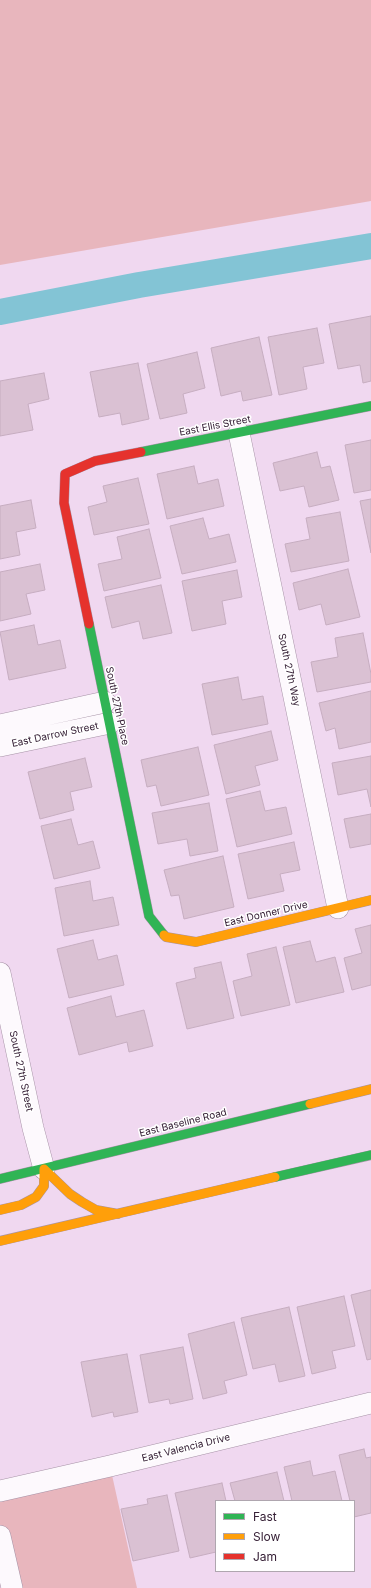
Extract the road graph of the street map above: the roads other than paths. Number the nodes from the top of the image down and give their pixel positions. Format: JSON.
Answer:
{"nodes":[{"id":1,"x":371,"y":406,"type":"edge"},
{"id":2,"x":239,"y":433,"type":"junction"},
{"id":3,"x":65,"y":474,"type":"joint"},
{"id":4,"x":105,"y":702,"type":"junction"},
{"id":5,"x":40,"y":716,"type":"junction"},
{"id":6,"x":110,"y":723,"type":"junction"},
{"id":7,"x":0,"y":725,"type":"edge"},
{"id":8,"x":44,"y":738,"type":"junction"},
{"id":9,"x":0,"y":746,"type":"edge"},
{"id":10,"x":371,"y":900,"type":"edge"},
{"id":11,"x":338,"y":908,"type":"junction"},
{"id":12,"x":166,"y":937,"type":"joint"},
{"id":13,"x":0,"y":972,"type":"edge"},
{"id":14,"x":371,"y":1089,"type":"edge"},
{"id":15,"x":371,"y":1155,"type":"edge"},
{"id":16,"x":44,"y":1168,"type":"junction"},
{"id":17,"x":0,"y":1179,"type":"edge"},
{"id":18,"x":0,"y":1210,"type":"edge"},
{"id":19,"x":120,"y":1214,"type":"junction"},
{"id":20,"x":0,"y":1241,"type":"edge"},
{"id":21,"x":371,"y":1403,"type":"edge"},
{"id":22,"x":0,"y":1491,"type":"edge"},
{"id":23,"x":0,"y":1536,"type":"edge"},
{"id":24,"x":12,"y":1588,"type":"edge"}],
"edges":[{"from":1,"to":2,"type":"street","name":"East Ellis Street"},
{"from":2,"to":3,"type":"street","name":"East Ellis Street"},
{"from":2,"to":11,"type":"street","name":"South 27th Way"},
{"from":3,"to":4,"type":"street","name":"South 27th Place"},
{"from":4,"to":5,"type":"street"},
{"from":4,"to":6,"type":"street","name":"South 27th Place"},
{"from":5,"to":7,"type":"street"},
{"from":5,"to":8,"type":"street"},
{"from":6,"to":8,"type":"street","name":"East Darrow Street"},
{"from":6,"to":12,"type":"street","name":"South 27th Place"},
{"from":8,"to":9,"type":"street","name":"East Darrow Street"},
{"from":10,"to":11,"type":"street","name":"East Donner Drive"},
{"from":11,"to":12,"type":"street","name":"East Donner Drive"},
{"from":13,"to":16,"type":"street","name":"South 27th Street"},
{"from":14,"to":16,"type":"street","name":"East Baseline Road"},
{"from":15,"to":19,"type":"street"},
{"from":16,"to":17,"type":"street","name":"East Baseline Road"},
{"from":16,"to":18,"type":"street"},
{"from":16,"to":19,"type":"street"},
{"from":19,"to":20,"type":"street"},
{"from":21,"to":22,"type":"street","name":"East Valencia Drive"},
{"from":23,"to":24,"type":"street"}]}
